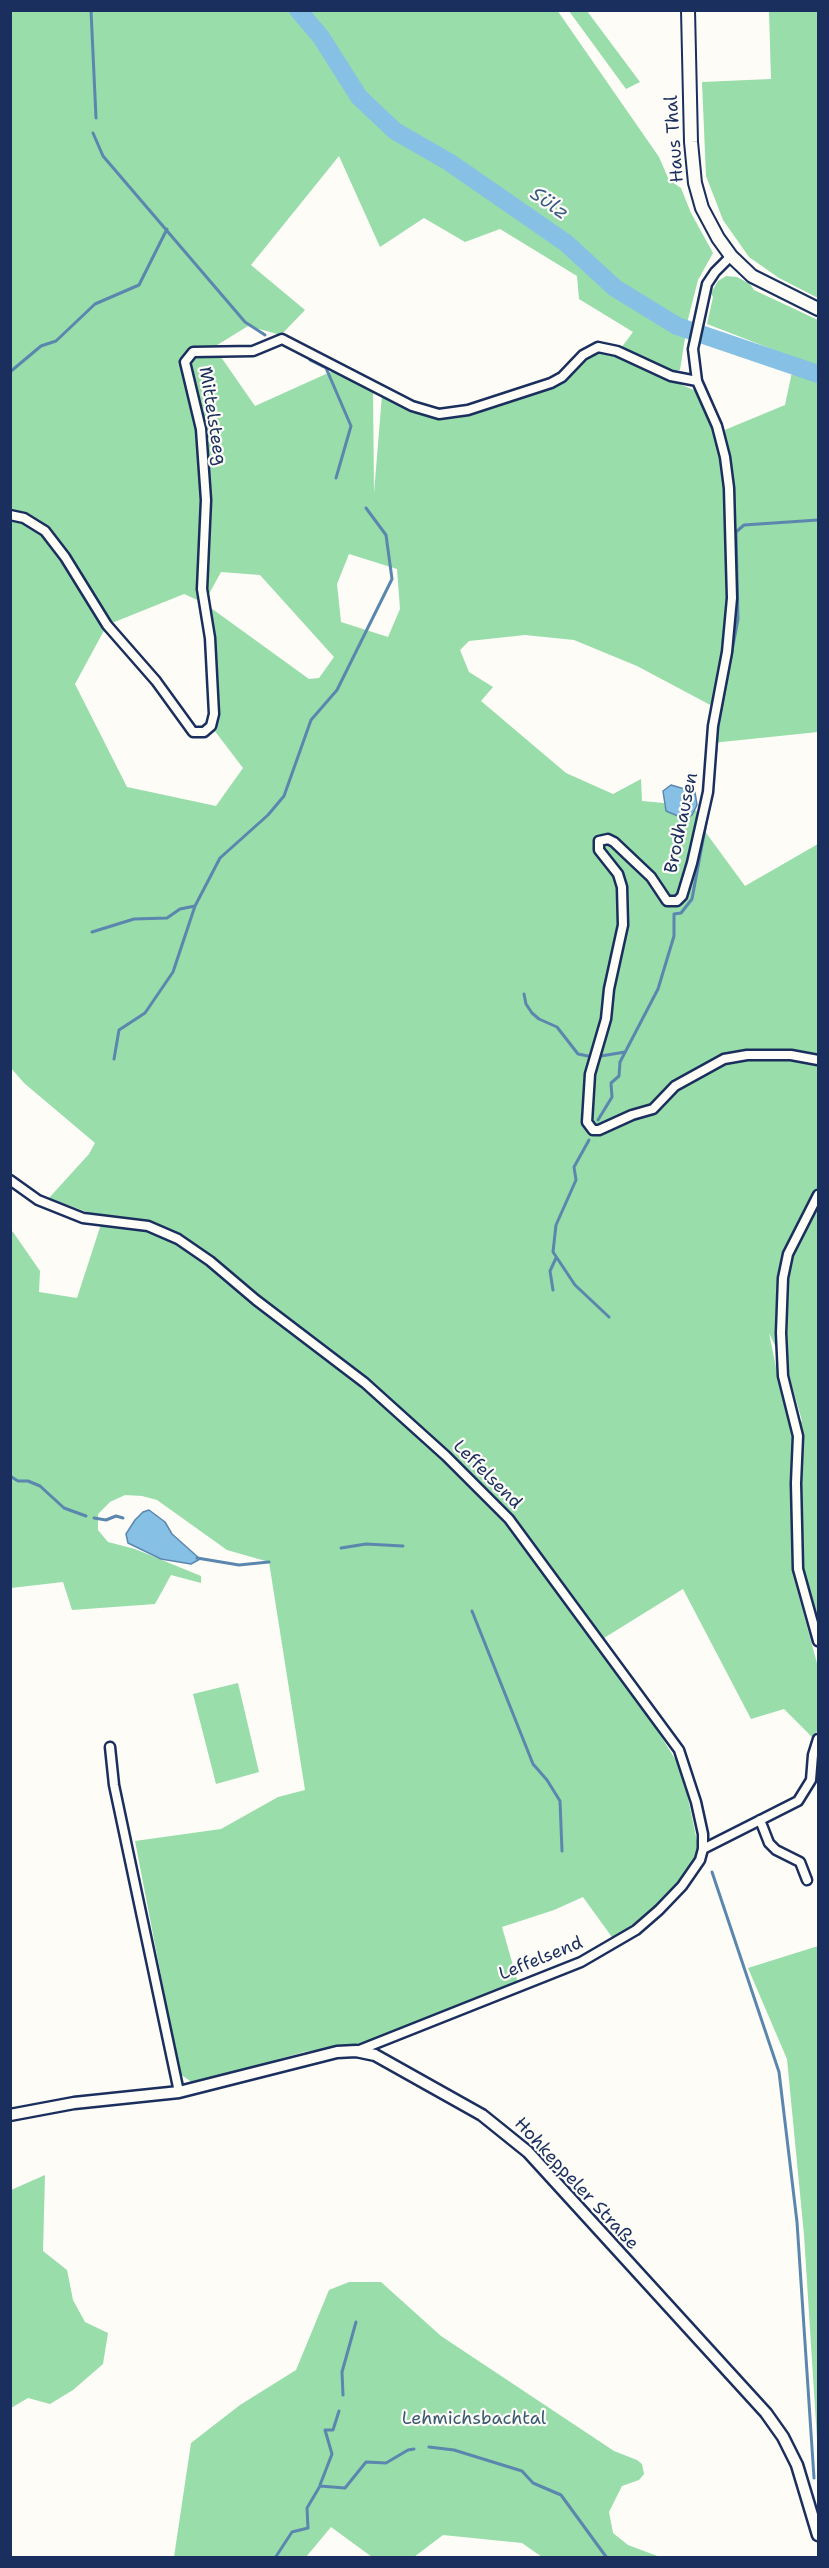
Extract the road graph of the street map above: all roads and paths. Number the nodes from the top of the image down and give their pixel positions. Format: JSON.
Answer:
{"nodes":[{"id":1,"x":688,"y":10,"type":"edge"},
{"id":2,"x":731,"y":256,"type":"junction"},
{"id":3,"x":819,"y":309,"type":"edge"},
{"id":4,"x":697,"y":381,"type":"junction"},
{"id":5,"x":10,"y":515,"type":"edge"},
{"id":6,"x":819,"y":1060,"type":"edge"},
{"id":7,"x":10,"y":1180,"type":"edge"},
{"id":8,"x":819,"y":1195,"type":"edge"},
{"id":9,"x":819,"y":1641,"type":"edge"},
{"id":10,"x":819,"y":1739,"type":"edge"},
{"id":11,"x":110,"y":1747,"type":"dead end"},
{"id":12,"x":760,"y":1820,"type":"junction"},
{"id":13,"x":703,"y":1849,"type":"junction"},
{"id":14,"x":807,"y":1880,"type":"dead end"},
{"id":15,"x":356,"y":2051,"type":"junction"},
{"id":16,"x":179,"y":2092,"type":"junction"},
{"id":17,"x":10,"y":2115,"type":"edge"},
{"id":18,"x":819,"y":2535,"type":"edge"}],
"edges":[{"from":1,"to":2,"type":"main road","name":"Haus Thal"},
{"from":2,"to":3,"type":"main road","name":"Haus Thal"},
{"from":2,"to":4,"type":"street","name":"Brodhausen"},
{"from":4,"to":5,"type":"street","name":"Mittelsteeg"},
{"from":4,"to":6,"type":"street","name":"Brodhausen"},
{"from":7,"to":13,"type":"street","name":"Leffelsend"},
{"from":8,"to":9,"type":"street"},
{"from":10,"to":12,"type":"street"},
{"from":11,"to":16,"type":"street"},
{"from":12,"to":13,"type":"street"},
{"from":12,"to":14,"type":"street"},
{"from":13,"to":15,"type":"street","name":"Leffelsend"},
{"from":15,"to":16,"type":"street","name":"Hohkeppeler Straße"},
{"from":15,"to":18,"type":"street","name":"Hohkeppeler Straße"},
{"from":16,"to":17,"type":"street","name":"Hohkeppeler Straße"}]}
